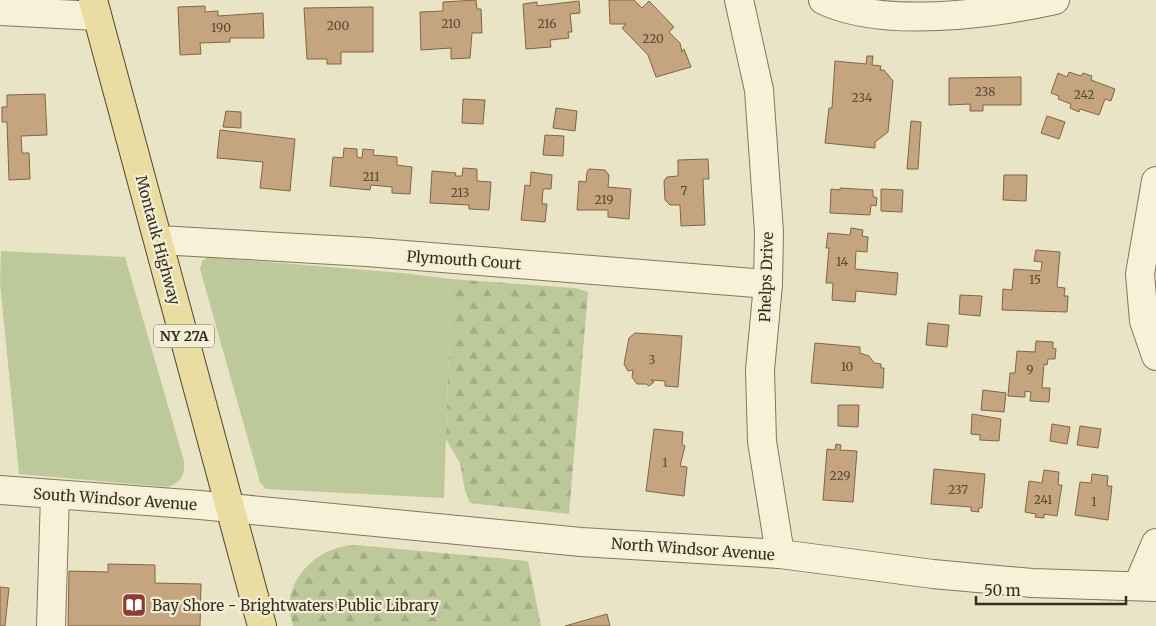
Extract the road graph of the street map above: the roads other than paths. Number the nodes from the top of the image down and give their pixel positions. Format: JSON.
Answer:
{"nodes":[{"id":1,"x":740,"y":0,"type":"edge"},
{"id":2,"x":823,"y":0,"type":"edge"},
{"id":3,"x":1054,"y":0,"type":"edge"},
{"id":4,"x":95,"y":8,"type":"edge"},
{"id":5,"x":0,"y":11,"type":"edge"},
{"id":6,"x":1156,"y":181,"type":"edge"},
{"id":7,"x":159,"y":240,"type":"junction"},
{"id":8,"x":768,"y":284,"type":"junction"},
{"id":9,"x":1156,"y":351,"type":"edge"},
{"id":10,"x":0,"y":490,"type":"edge"},
{"id":11,"x":55,"y":495,"type":"junction"},
{"id":12,"x":231,"y":509,"type":"junction"},
{"id":13,"x":1156,"y":543,"type":"edge"},
{"id":14,"x":780,"y":554,"type":"junction"},
{"id":15,"x":1147,"y":586,"type":"edge"},
{"id":16,"x":51,"y":626,"type":"edge"},
{"id":17,"x":262,"y":626,"type":"edge"}],
"edges":[{"from":1,"to":8,"type":"street","name":"Phelps Drive"},
{"from":2,"to":3,"type":"street"},
{"from":4,"to":5,"type":"street"},
{"from":4,"to":7,"type":"main road","name":"Montauk Highway","number":"NY 27A"},
{"from":6,"to":9,"type":"street"},
{"from":7,"to":8,"type":"street","name":"Plymouth Court"},
{"from":7,"to":12,"type":"main road","name":"Montauk Highway","number":"NY 27A"},
{"from":8,"to":14,"type":"street","name":"Phelps Drive"},
{"from":10,"to":11,"type":"street","name":"South Windsor Avenue"},
{"from":11,"to":12,"type":"street","name":"South Windsor Avenue"},
{"from":11,"to":16,"type":"street"},
{"from":12,"to":14,"type":"street","name":"North Windsor Avenue"},
{"from":12,"to":17,"type":"main road","name":"Montauk Highway","number":"NY 27A"},
{"from":13,"to":15,"type":"street"},
{"from":14,"to":15,"type":"street","name":"North Windsor Avenue"}]}
